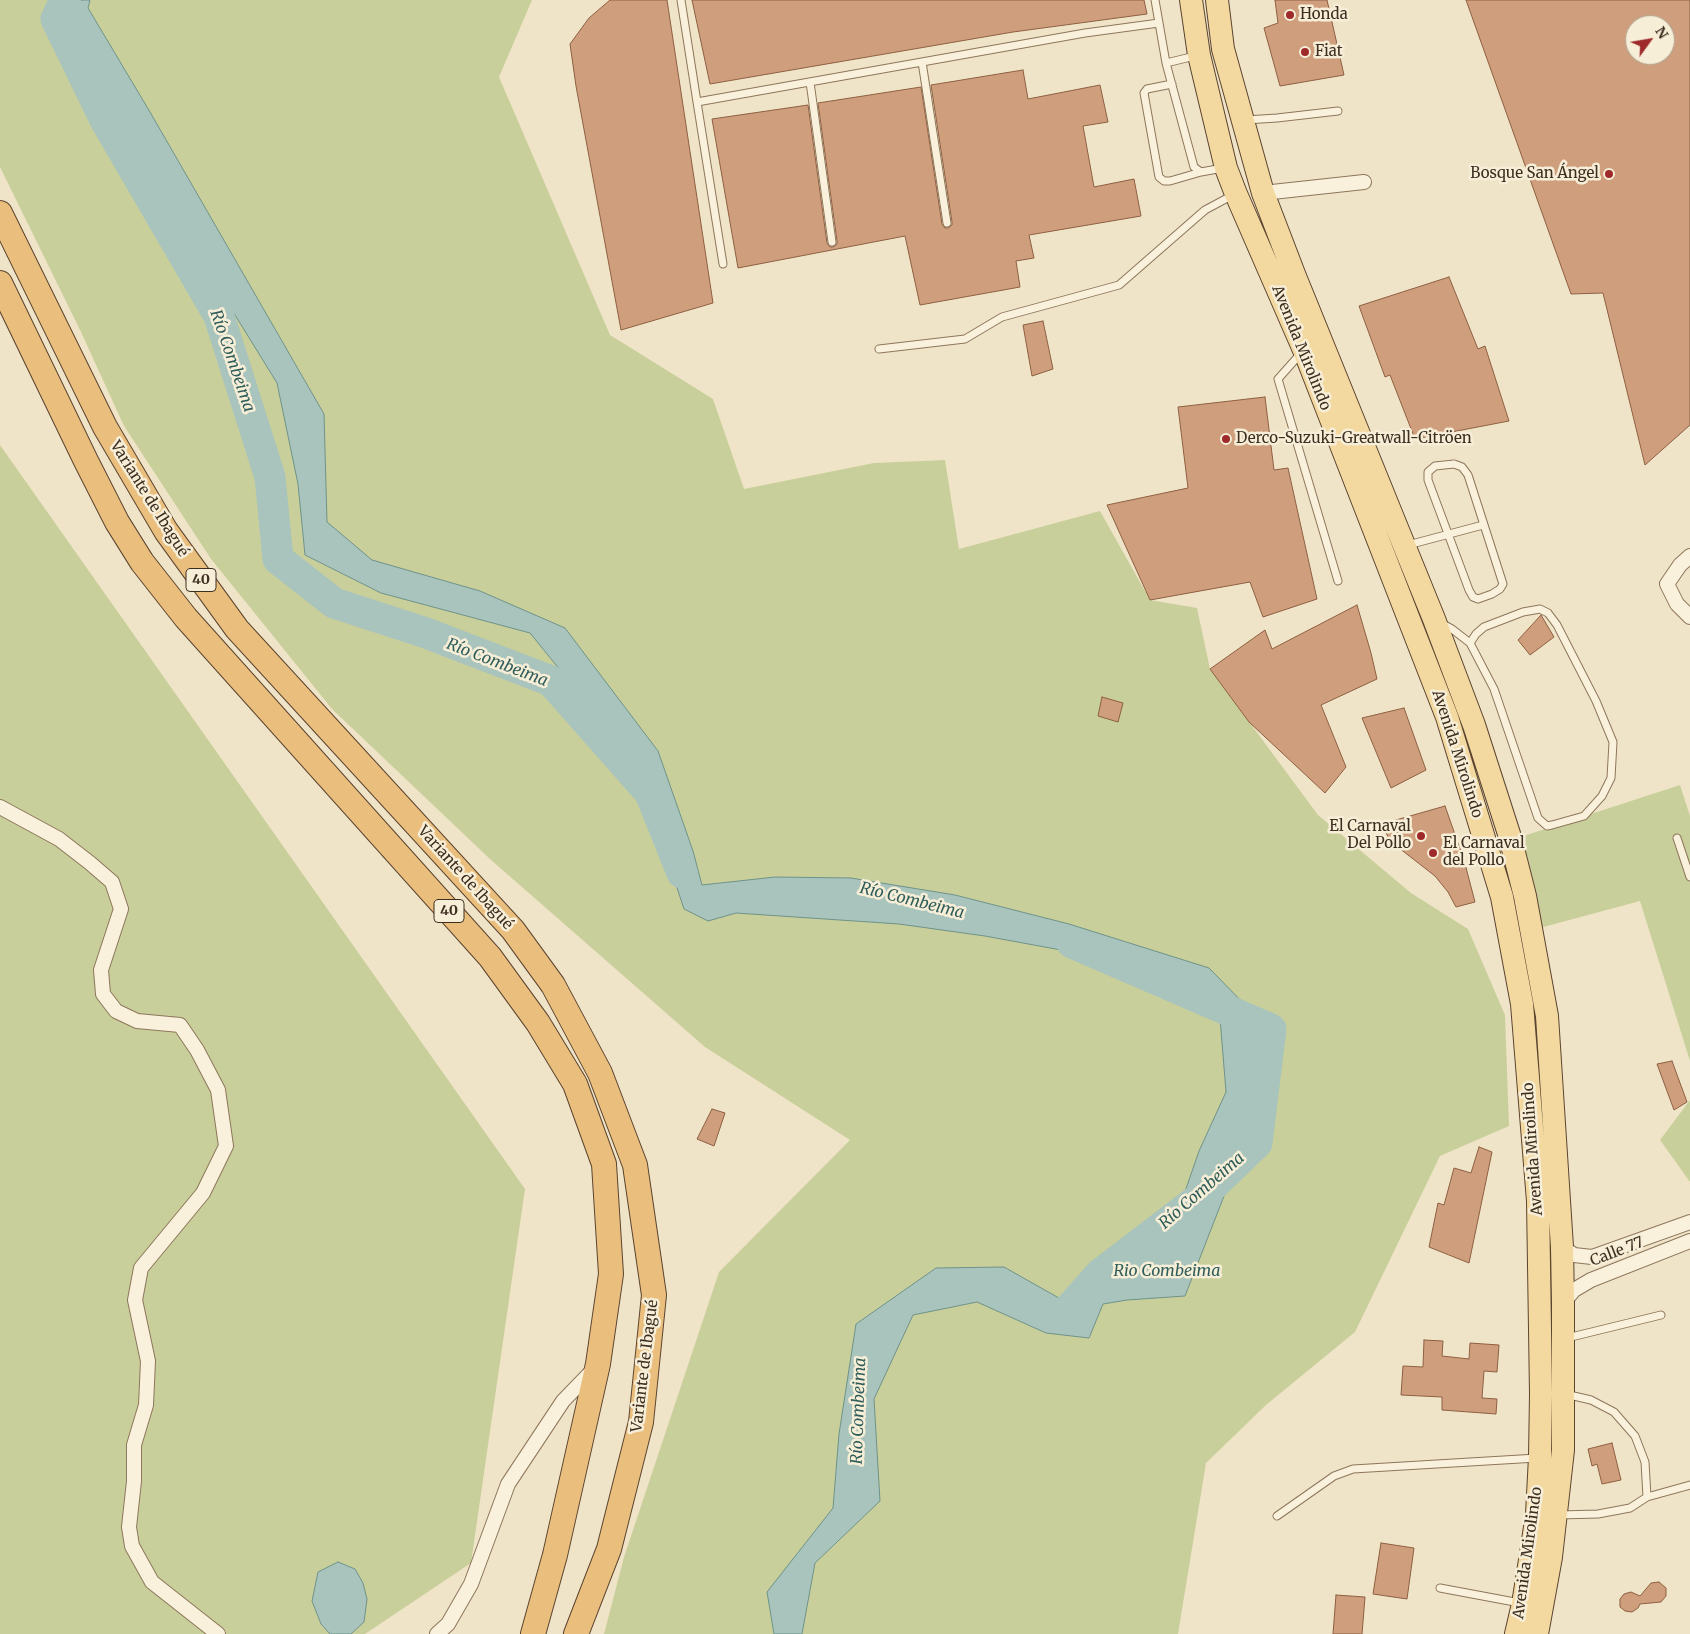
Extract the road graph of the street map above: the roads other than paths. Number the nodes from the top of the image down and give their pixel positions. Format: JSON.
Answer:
{"nodes":[{"id":1,"x":681,"y":0,"type":"edge"},
{"id":2,"x":1155,"y":0,"type":"edge"},
{"id":3,"x":1190,"y":0,"type":"edge"},
{"id":4,"x":1217,"y":0,"type":"edge"},
{"id":5,"x":1159,"y":23,"type":"junction"},
{"id":6,"x":1199,"y":55,"type":"junction"},
{"id":7,"x":922,"y":62,"type":"junction"},
{"id":8,"x":1166,"y":63,"type":"junction"},
{"id":9,"x":810,"y":82,"type":"junction"},
{"id":10,"x":1172,"y":84,"type":"junction"},
{"id":11,"x":697,"y":102,"type":"junction"},
{"id":12,"x":1338,"y":111,"type":"dead end"},
{"id":13,"x":1243,"y":120,"type":"junction"},
{"id":14,"x":1226,"y":168,"type":"junction"},
{"id":15,"x":1202,"y":172,"type":"junction"},
{"id":16,"x":1364,"y":182,"type":"dead end"},
{"id":17,"x":1264,"y":193,"type":"junction"},
{"id":18,"x":1236,"y":194,"type":"junction"},
{"id":19,"x":1,"y":215,"type":"edge"},
{"id":20,"x":947,"y":223,"type":"dead end"},
{"id":21,"x":832,"y":242,"type":"dead end"},
{"id":22,"x":722,"y":264,"type":"dead end"},
{"id":23,"x":0,"y":283,"type":"edge"},
{"id":24,"x":879,"y":348,"type":"dead end"},
{"id":25,"x":1304,"y":350,"type":"junction"},
{"id":26,"x":1483,"y":525,"type":"junction"},
{"id":27,"x":1448,"y":535,"type":"junction"},
{"id":28,"x":1405,"y":546,"type":"junction"},
{"id":29,"x":1690,"y":556,"type":"edge"},
{"id":30,"x":1338,"y":581,"type":"dead end"},
{"id":31,"x":1690,"y":617,"type":"edge"},
{"id":32,"x":1434,"y":619,"type":"junction"},
{"id":33,"x":1470,"y":643,"type":"junction"},
{"id":34,"x":0,"y":807,"type":"edge"},
{"id":35,"x":1677,"y":838,"type":"dead end"},
{"id":36,"x":1690,"y":877,"type":"edge"},
{"id":37,"x":1690,"y":1222,"type":"edge"},
{"id":38,"x":1690,"y":1241,"type":"edge"},
{"id":39,"x":1562,"y":1247,"type":"junction"},
{"id":40,"x":1563,"y":1303,"type":"junction"},
{"id":41,"x":1661,"y":1316,"type":"dead end"},
{"id":42,"x":1564,"y":1339,"type":"junction"},
{"id":43,"x":598,"y":1364,"type":"junction"},
{"id":44,"x":1562,"y":1394,"type":"junction"},
{"id":45,"x":1540,"y":1457,"type":"junction"},
{"id":46,"x":1690,"y":1485,"type":"edge"},
{"id":47,"x":1647,"y":1497,"type":"junction"},
{"id":48,"x":1556,"y":1515,"type":"junction"},
{"id":49,"x":1276,"y":1516,"type":"dead end"},
{"id":50,"x":1440,"y":1588,"type":"dead end"},
{"id":51,"x":1523,"y":1604,"type":"junction"},
{"id":52,"x":218,"y":1634,"type":"edge"},
{"id":53,"x":437,"y":1634,"type":"edge"},
{"id":54,"x":533,"y":1634,"type":"edge"},
{"id":55,"x":576,"y":1634,"type":"edge"},
{"id":56,"x":1516,"y":1634,"type":"edge"},
{"id":57,"x":1537,"y":1634,"type":"edge"}],
"edges":[{"from":1,"to":11,"type":"lane"},
{"from":2,"to":5,"type":"lane"},
{"from":3,"to":6,"type":"main road","name":"Avenida Mirolindo"},
{"from":4,"to":13,"type":"main road","name":"Avenida Mirolindo"},
{"from":5,"to":7,"type":"lane"},
{"from":5,"to":8,"type":"lane"},
{"from":6,"to":8,"type":"lane"},
{"from":6,"to":14,"type":"main road","name":"Avenida Mirolindo"},
{"from":7,"to":9,"type":"lane"},
{"from":7,"to":20,"type":"lane"},
{"from":8,"to":10,"type":"lane"},
{"from":9,"to":11,"type":"lane"},
{"from":9,"to":21,"type":"lane"},
{"from":10,"to":15,"type":"lane"},
{"from":10,"to":15,"type":"lane"},
{"from":11,"to":22,"type":"lane"},
{"from":12,"to":13,"type":"lane"},
{"from":13,"to":17,"type":"main road","name":"Avenida Mirolindo"},
{"from":14,"to":15,"type":"lane"},
{"from":14,"to":18,"type":"main road","name":"Avenida Mirolindo"},
{"from":16,"to":17,"type":"street"},
{"from":17,"to":28,"type":"main road","name":"Avenida Mirolindo"},
{"from":18,"to":24,"type":"lane"},
{"from":18,"to":25,"type":"main road","name":"Avenida Mirolindo"},
{"from":19,"to":55,"type":"highway","name":"Variante de Ibagué","number":"40"},
{"from":23,"to":43,"type":"highway","number":"40"},
{"from":25,"to":30,"type":"lane"},
{"from":25,"to":45,"type":"main road","name":"Avenida Mirolindo"},
{"from":26,"to":27,"type":"lane"},
{"from":26,"to":27,"type":"lane"},
{"from":26,"to":27,"type":"lane"},
{"from":27,"to":28,"type":"lane"},
{"from":28,"to":32,"type":"main road","name":"Avenida Mirolindo"},
{"from":29,"to":31,"type":"street"},
{"from":32,"to":33,"type":"lane"},
{"from":32,"to":39,"type":"main road","name":"Avenida Mirolindo"},
{"from":33,"to":33,"type":"lane"},
{"from":34,"to":52,"type":"street"},
{"from":35,"to":36,"type":"lane"},
{"from":37,"to":39,"type":"street","name":"Calle 77"},
{"from":38,"to":40,"type":"street","name":"Calle 77"},
{"from":39,"to":40,"type":"main road","name":"Avenida Mirolindo"},
{"from":40,"to":42,"type":"main road","name":"Avenida Mirolindo"},
{"from":41,"to":42,"type":"lane"},
{"from":42,"to":44,"type":"main road","name":"Avenida Mirolindo"},
{"from":43,"to":53,"type":"street"},
{"from":43,"to":54,"type":"highway","number":"40"},
{"from":44,"to":47,"type":"lane"},
{"from":44,"to":48,"type":"main road","name":"Avenida Mirolindo"},
{"from":45,"to":49,"type":"lane"},
{"from":45,"to":51,"type":"main road","name":"Avenida Mirolindo"},
{"from":46,"to":47,"type":"lane"},
{"from":47,"to":48,"type":"lane"},
{"from":48,"to":57,"type":"main road","name":"Avenida Mirolindo"},
{"from":50,"to":51,"type":"lane"},
{"from":51,"to":56,"type":"main road","name":"Avenida Mirolindo"}]}
